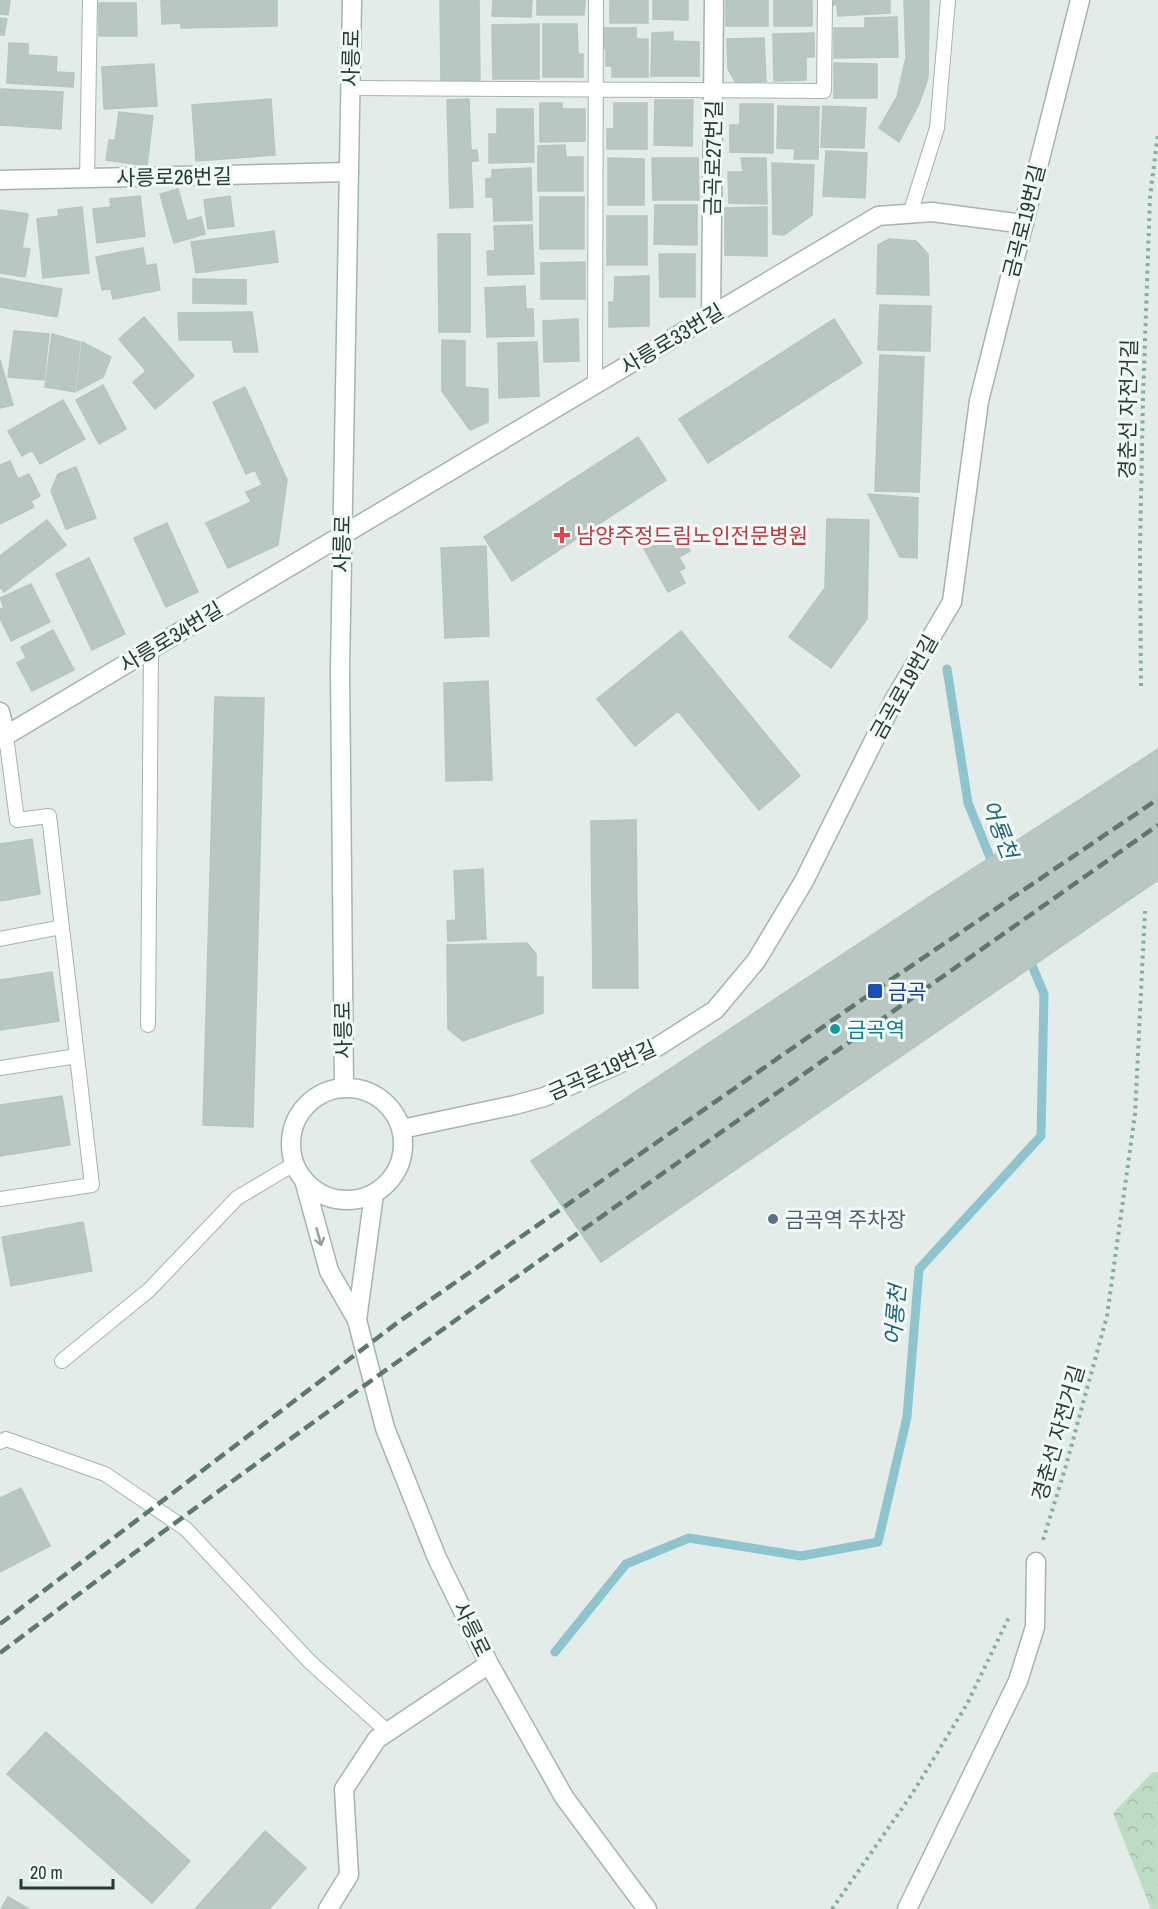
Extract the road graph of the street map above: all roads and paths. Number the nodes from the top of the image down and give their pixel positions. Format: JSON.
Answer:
{"nodes":[{"id":1,"x":90,"y":0,"type":"edge"},
{"id":2,"x":352,"y":0,"type":"edge"},
{"id":3,"x":596,"y":0,"type":"edge"},
{"id":4,"x":714,"y":0,"type":"edge"},
{"id":5,"x":825,"y":0,"type":"edge"},
{"id":6,"x":948,"y":0,"type":"edge"},
{"id":7,"x":1080,"y":0,"type":"edge"},
{"id":8,"x":351,"y":88,"type":"junction"},
{"id":9,"x":596,"y":91,"type":"junction"},
{"id":10,"x":714,"y":92,"type":"junction"},
{"id":11,"x":1158,"y":134,"type":"edge"},
{"id":12,"x":349,"y":172,"type":"junction"},
{"id":13,"x":87,"y":179,"type":"junction"},
{"id":14,"x":0,"y":180,"type":"edge"},
{"id":15,"x":910,"y":214,"type":"junction"},
{"id":16,"x":1024,"y":224,"type":"junction"},
{"id":17,"x":711,"y":315,"type":"junction"},
{"id":18,"x":595,"y":385,"type":"junction"},
{"id":19,"x":341,"y":536,"type":"junction"},
{"id":20,"x":151,"y":649,"type":"junction"},
{"id":21,"x":1141,"y":686,"type":"dead end"},
{"id":22,"x":0,"y":712,"type":"edge"},
{"id":23,"x":3,"y":737,"type":"edge"},
{"id":24,"x":1145,"y":911,"type":"dead end"},
{"id":25,"x":62,"y":927,"type":"junction"},
{"id":26,"x":0,"y":939,"type":"edge"},
{"id":27,"x":148,"y":1025,"type":"dead end"},
{"id":28,"x":76,"y":1056,"type":"junction"},
{"id":29,"x":0,"y":1068,"type":"edge"},
{"id":30,"x":344,"y":1088,"type":"junction"},
{"id":31,"x":402,"y":1129,"type":"junction"},
{"id":32,"x":294,"y":1164,"type":"junction"},
{"id":33,"x":304,"y":1180,"type":"junction"},
{"id":34,"x":374,"y":1194,"type":"junction"},
{"id":35,"x":0,"y":1199,"type":"edge"},
{"id":36,"x":357,"y":1320,"type":"junction"},
{"id":37,"x":62,"y":1361,"type":"dead end"},
{"id":38,"x":0,"y":1442,"type":"edge"},
{"id":39,"x":1036,"y":1562,"type":"joint"},
{"id":40,"x":1011,"y":1613,"type":"dead end"},
{"id":41,"x":489,"y":1664,"type":"junction"},
{"id":42,"x":388,"y":1732,"type":"junction"},
{"id":43,"x":328,"y":1909,"type":"edge"},
{"id":44,"x":647,"y":1909,"type":"edge"},
{"id":45,"x":832,"y":1909,"type":"edge"},
{"id":46,"x":907,"y":1909,"type":"edge"}],
"edges":[{"from":1,"to":13,"type":"lane"},
{"from":2,"to":8,"type":"street","name":"사릉로"},
{"from":3,"to":9,"type":"lane"},
{"from":4,"to":10,"type":"street","name":"금곡로27번길"},
{"from":5,"to":10,"type":"lane"},
{"from":6,"to":15,"type":"lane"},
{"from":7,"to":16,"type":"street","name":"금곡로19번길"},
{"from":8,"to":9,"type":"lane"},
{"from":8,"to":12,"type":"street","name":"사릉로"},
{"from":9,"to":10,"type":"lane"},
{"from":9,"to":18,"type":"lane"},
{"from":10,"to":17,"type":"street","name":"금곡로27번길"},
{"from":11,"to":21,"type":"path","name":"경춘선 자전거길"},
{"from":12,"to":13,"type":"street","name":"사릉로26번길"},
{"from":12,"to":19,"type":"street","name":"사릉로"},
{"from":13,"to":14,"type":"street","name":"사릉로26번길"},
{"from":15,"to":16,"type":"street","name":"사릉로33번길"},
{"from":15,"to":17,"type":"street","name":"사릉로33번길"},
{"from":16,"to":31,"type":"street","name":"금곡로19번길"},
{"from":17,"to":18,"type":"street","name":"사릉로33번길"},
{"from":18,"to":19,"type":"street","name":"사릉로33번길"},
{"from":19,"to":20,"type":"street","name":"사릉로34번길"},
{"from":19,"to":30,"type":"street","name":"사릉로"},
{"from":20,"to":23,"type":"street","name":"사릉로34번길"},
{"from":20,"to":27,"type":"lane"},
{"from":22,"to":23,"type":"street"},
{"from":23,"to":25,"type":"lane"},
{"from":24,"to":39,"type":"path","name":"경춘선 자전거길"},
{"from":25,"to":26,"type":"lane"},
{"from":25,"to":28,"type":"lane"},
{"from":28,"to":29,"type":"lane"},
{"from":28,"to":35,"type":"lane"},
{"from":30,"to":31,"type":"street","name":"사릉로"},
{"from":30,"to":32,"type":"street","name":"사릉로"},
{"from":31,"to":34,"type":"street"},
{"from":32,"to":33,"type":"street","name":"사릉로"},
{"from":32,"to":37,"type":"lane"},
{"from":33,"to":34,"type":"street","name":"사릉로"},
{"from":33,"to":36,"type":"street","name":"사릉로","one_way":true},
{"from":34,"to":36,"type":"street","name":"사릉로"},
{"from":36,"to":41,"type":"street","name":"사릉로"},
{"from":38,"to":42,"type":"lane"},
{"from":39,"to":46,"type":"street"},
{"from":40,"to":45,"type":"path"},
{"from":41,"to":42,"type":"street"},
{"from":41,"to":44,"type":"street","name":"사릉로"},
{"from":42,"to":43,"type":"street"}]}
